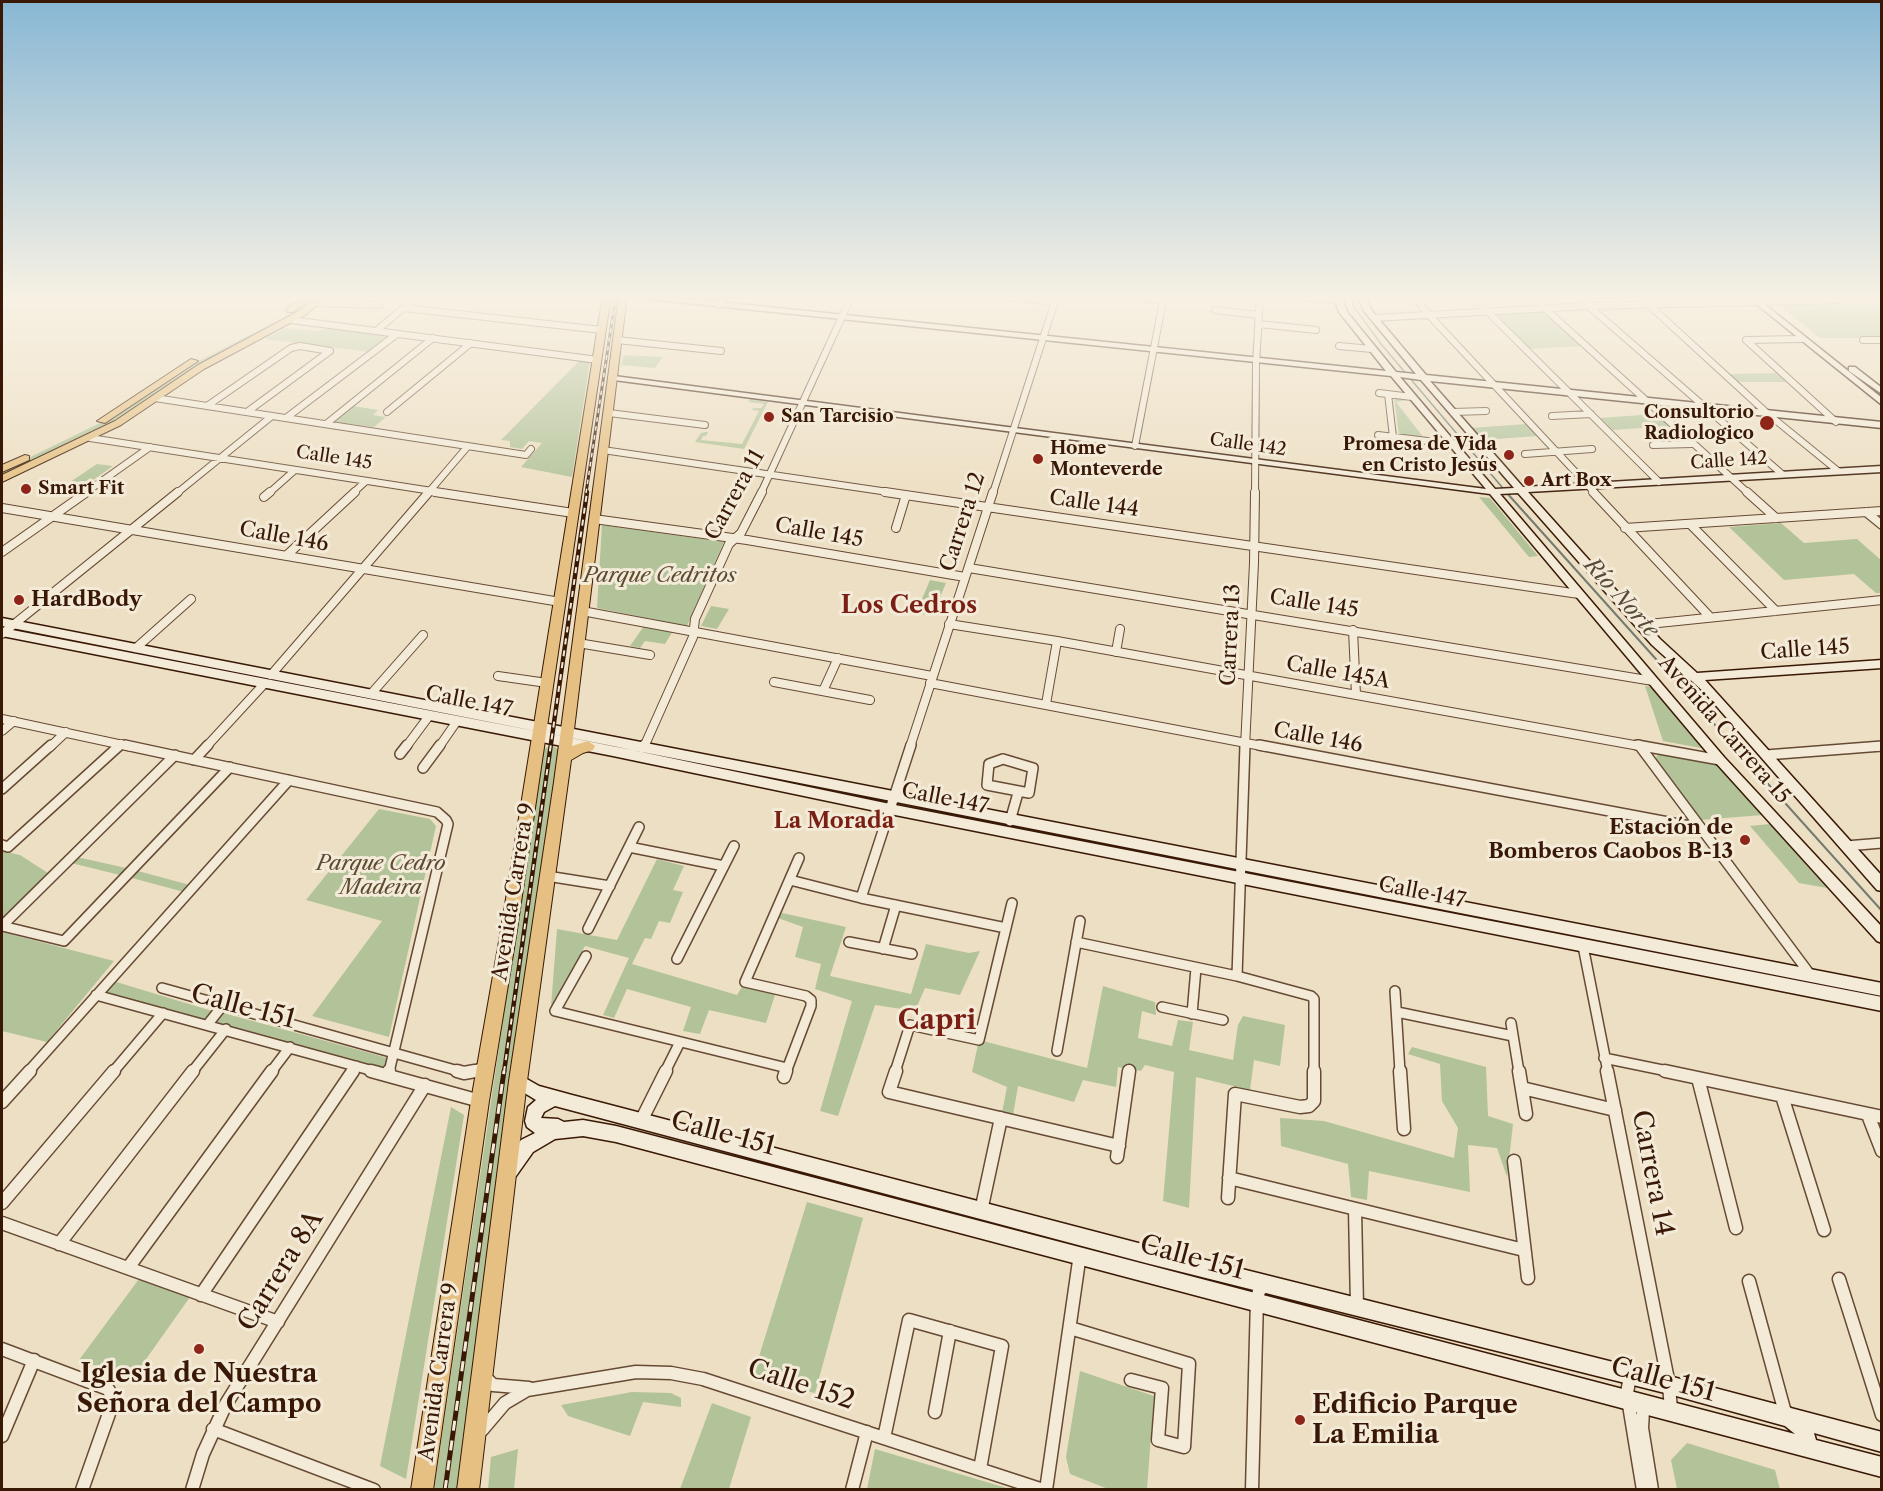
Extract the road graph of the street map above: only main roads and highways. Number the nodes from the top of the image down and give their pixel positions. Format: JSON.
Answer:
{"nodes":[{"id":1,"x":189,"y":365,"type":"edge"},
{"id":2,"x":206,"y":365,"type":"edge"},
{"id":3,"x":597,"y":365,"type":"edge"},
{"id":4,"x":615,"y":365,"type":"edge"},
{"id":5,"x":1293,"y":365,"type":"edge"},
{"id":6,"x":1386,"y":365,"type":"edge"},
{"id":7,"x":1410,"y":365,"type":"edge"},
{"id":8,"x":1834,"y":365,"type":"edge"},
{"id":9,"x":1846,"y":365,"type":"edge"},
{"id":10,"x":1396,"y":375,"type":"junction"},
{"id":11,"x":614,"y":378,"type":"junction"},
{"id":12,"x":1421,"y":378,"type":"junction"},
{"id":13,"x":1881,"y":392,"type":"edge"},
{"id":14,"x":1881,"y":403,"type":"edge"},
{"id":15,"x":1881,"y":425,"type":"edge"},
{"id":16,"x":2,"y":468,"type":"edge"},
{"id":17,"x":1881,"y":469,"type":"edge"},
{"id":18,"x":2,"y":479,"type":"edge"},
{"id":19,"x":1519,"y":491,"type":"junction"},
{"id":20,"x":1495,"y":492,"type":"junction"},
{"id":21,"x":2,"y":630,"type":"edge"},
{"id":22,"x":1881,"y":664,"type":"edge"},
{"id":23,"x":1695,"y":677,"type":"junction"},
{"id":24,"x":267,"y":680,"type":"junction"},
{"id":25,"x":540,"y":732,"type":"junction"},
{"id":26,"x":566,"y":737,"type":"junction"},
{"id":27,"x":588,"y":746,"type":"junction"},
{"id":28,"x":564,"y":758,"type":"junction"},
{"id":29,"x":892,"y":804,"type":"junction"},
{"id":30,"x":1242,"y":872,"type":"junction"},
{"id":31,"x":1881,"y":885,"type":"edge"},
{"id":32,"x":1881,"y":937,"type":"edge"},
{"id":33,"x":1881,"y":990,"type":"edge"},
{"id":34,"x":1881,"y":1004,"type":"edge"},
{"id":35,"x":518,"y":1081,"type":"junction"},
{"id":36,"x":554,"y":1098,"type":"junction"},
{"id":37,"x":572,"y":1128,"type":"junction"},
{"id":38,"x":506,"y":1176,"type":"junction"},
{"id":39,"x":1146,"y":1254,"type":"junction"},
{"id":40,"x":1140,"y":1272,"type":"junction"},
{"id":41,"x":1789,"y":1416,"type":"junction"},
{"id":42,"x":1881,"y":1442,"type":"edge"},
{"id":43,"x":1799,"y":1445,"type":"junction"},
{"id":44,"x":1881,"y":1467,"type":"edge"},
{"id":45,"x":422,"y":1490,"type":"edge"},
{"id":46,"x":468,"y":1490,"type":"edge"}],
"edges":[{"from":1,"to":16,"type":"main road"},
{"from":2,"to":18,"type":"main road"},
{"from":3,"to":25,"type":"main road","name":"Avenida Carrera 9"},
{"from":4,"to":11,"type":"main road","name":"Avenida Carrera 9"},
{"from":5,"to":10,"type":"main road"},
{"from":6,"to":10,"type":"main road","name":"Avenida Carrera 15"},
{"from":7,"to":12,"type":"main road","name":"Avenida Carrera 15"},
{"from":8,"to":14,"type":"main road"},
{"from":9,"to":13,"type":"main road"},
{"from":10,"to":12,"type":"main road"},
{"from":10,"to":20,"type":"main road","name":"Avenida Carrera 15"},
{"from":11,"to":20,"type":"main road","name":"Calle 142"},
{"from":11,"to":26,"type":"main road","name":"Avenida Carrera 9"},
{"from":12,"to":15,"type":"main road"},
{"from":12,"to":19,"type":"main road","name":"Avenida Carrera 15"},
{"from":17,"to":19,"type":"main road","name":"Calle 142"},
{"from":19,"to":20,"type":"main road","name":"Calle 142"},
{"from":19,"to":23,"type":"main road","name":"Avenida Carrera 15"},
{"from":20,"to":32,"type":"main road","name":"Avenida Carrera 15"},
{"from":21,"to":24,"type":"main road","name":"Calle 147"},
{"from":21,"to":24,"type":"main road","name":"Calle 147"},
{"from":22,"to":23,"type":"main road","name":"Calle 145"},
{"from":23,"to":31,"type":"main road","name":"Avenida Carrera 15"},
{"from":24,"to":25,"type":"main road","name":"Calle 147"},
{"from":24,"to":25,"type":"main road","name":"Calle 147"},
{"from":25,"to":26,"type":"main road","name":"Calle 147"},
{"from":25,"to":45,"type":"main road","name":"Avenida Carrera 9"},
{"from":26,"to":27,"type":"main road","name":"Calle 147"},
{"from":26,"to":28,"type":"main road","name":"Avenida Carrera 9"},
{"from":26,"to":29,"type":"main road","name":"Calle 147"},
{"from":27,"to":28,"type":"main road"},
{"from":27,"to":29,"type":"main road","name":"Calle 147"},
{"from":28,"to":35,"type":"main road","name":"Avenida Carrera 9"},
{"from":29,"to":30,"type":"main road","name":"Calle 147"},
{"from":29,"to":30,"type":"main road","name":"Calle 147"},
{"from":30,"to":33,"type":"main road","name":"Calle 147"},
{"from":30,"to":34,"type":"main road","name":"Calle 147"},
{"from":35,"to":36,"type":"main road","name":"Calle 151"},
{"from":35,"to":38,"type":"main road","name":"Avenida Carrera 9"},
{"from":36,"to":37,"type":"main road"},
{"from":36,"to":39,"type":"main road","name":"Calle 151"},
{"from":37,"to":38,"type":"main road","name":"Calle 151"},
{"from":37,"to":40,"type":"main road","name":"Calle 151"},
{"from":38,"to":46,"type":"main road","name":"Avenida Carrera 9"},
{"from":39,"to":40,"type":"main road"},
{"from":39,"to":41,"type":"main road","name":"Calle 151"},
{"from":40,"to":43,"type":"main road","name":"Calle 151"},
{"from":41,"to":42,"type":"main road","name":"Calle 151"},
{"from":41,"to":43,"type":"main road"},
{"from":43,"to":44,"type":"main road","name":"Calle 151"}]}
